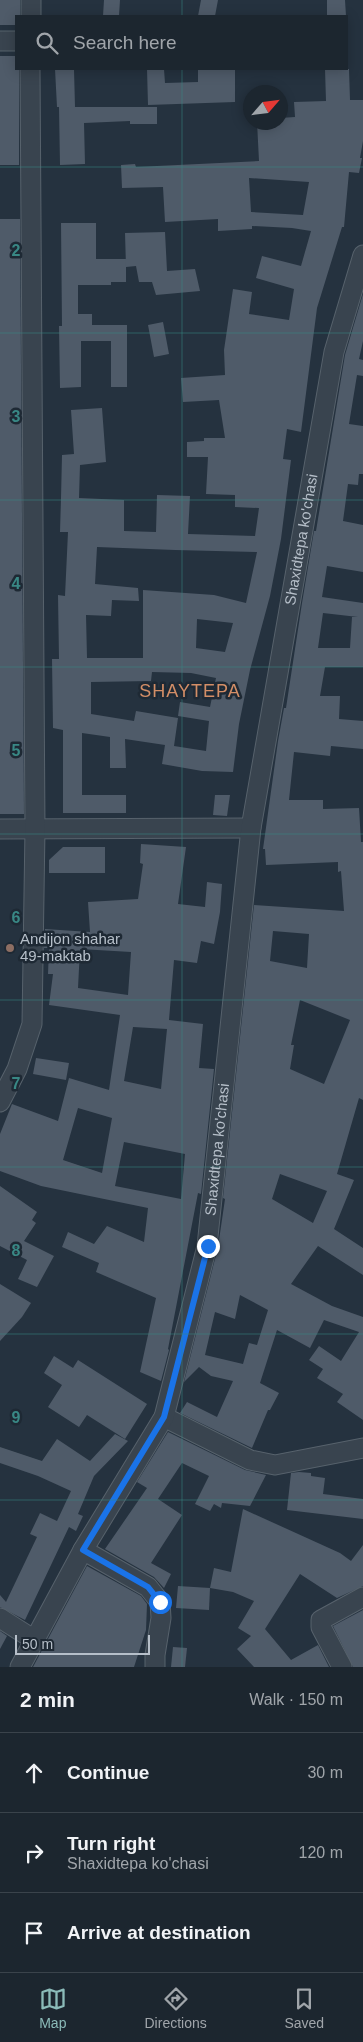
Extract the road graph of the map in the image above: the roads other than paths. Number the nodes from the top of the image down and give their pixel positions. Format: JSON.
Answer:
{"nodes":[{"id":1,"x":31,"y":0,"type":"edge"},
{"id":2,"x":31,"y":15,"type":"edge"},
{"id":3,"x":0,"y":41,"type":"edge"},
{"id":4,"x":15,"y":41,"type":"edge"},
{"id":5,"x":30,"y":70,"type":"edge"},
{"id":6,"x":363,"y":255,"type":"edge"},
{"id":7,"x":251,"y":828,"type":"junction"},
{"id":8,"x":0,"y":829,"type":"edge"},
{"id":9,"x":35,"y":829,"type":"junction"},
{"id":10,"x":0,"y":1102,"type":"edge"},
{"id":11,"x":164,"y":1417,"type":"junction"},
{"id":12,"x":363,"y":1448,"type":"edge"},
{"id":13,"x":83,"y":1550,"type":"junction"},
{"id":14,"x":363,"y":1597,"type":"edge"},
{"id":15,"x":0,"y":1618,"type":"edge"},
{"id":16,"x":33,"y":1639,"type":"junction"},
{"id":17,"x":20,"y":1667,"type":"edge"},
{"id":18,"x":155,"y":1667,"type":"edge"},
{"id":19,"x":342,"y":1667,"type":"edge"}],
"edges":[{"from":1,"to":2,"type":"street"},
{"from":3,"to":4,"type":"street"},
{"from":5,"to":9,"type":"street"},
{"from":6,"to":7,"type":"street","name":"Shaxidtepa ko'chasi"},
{"from":7,"to":9,"type":"street"},
{"from":7,"to":11,"type":"street","name":"Shaxidtepa ko'chasi"},
{"from":8,"to":9,"type":"street"},
{"from":9,"to":10,"type":"street"},
{"from":11,"to":12,"type":"street"},
{"from":11,"to":13,"type":"street","name":"Shaxidtepa ko'chasi"},
{"from":13,"to":16,"type":"street","name":"Shaxidtepa ko'chasi"},
{"from":13,"to":18,"type":"street"},
{"from":14,"to":19,"type":"street"},
{"from":15,"to":16,"type":"street"},
{"from":16,"to":17,"type":"street","name":"Shaxidtepa ko'chasi"}]}
